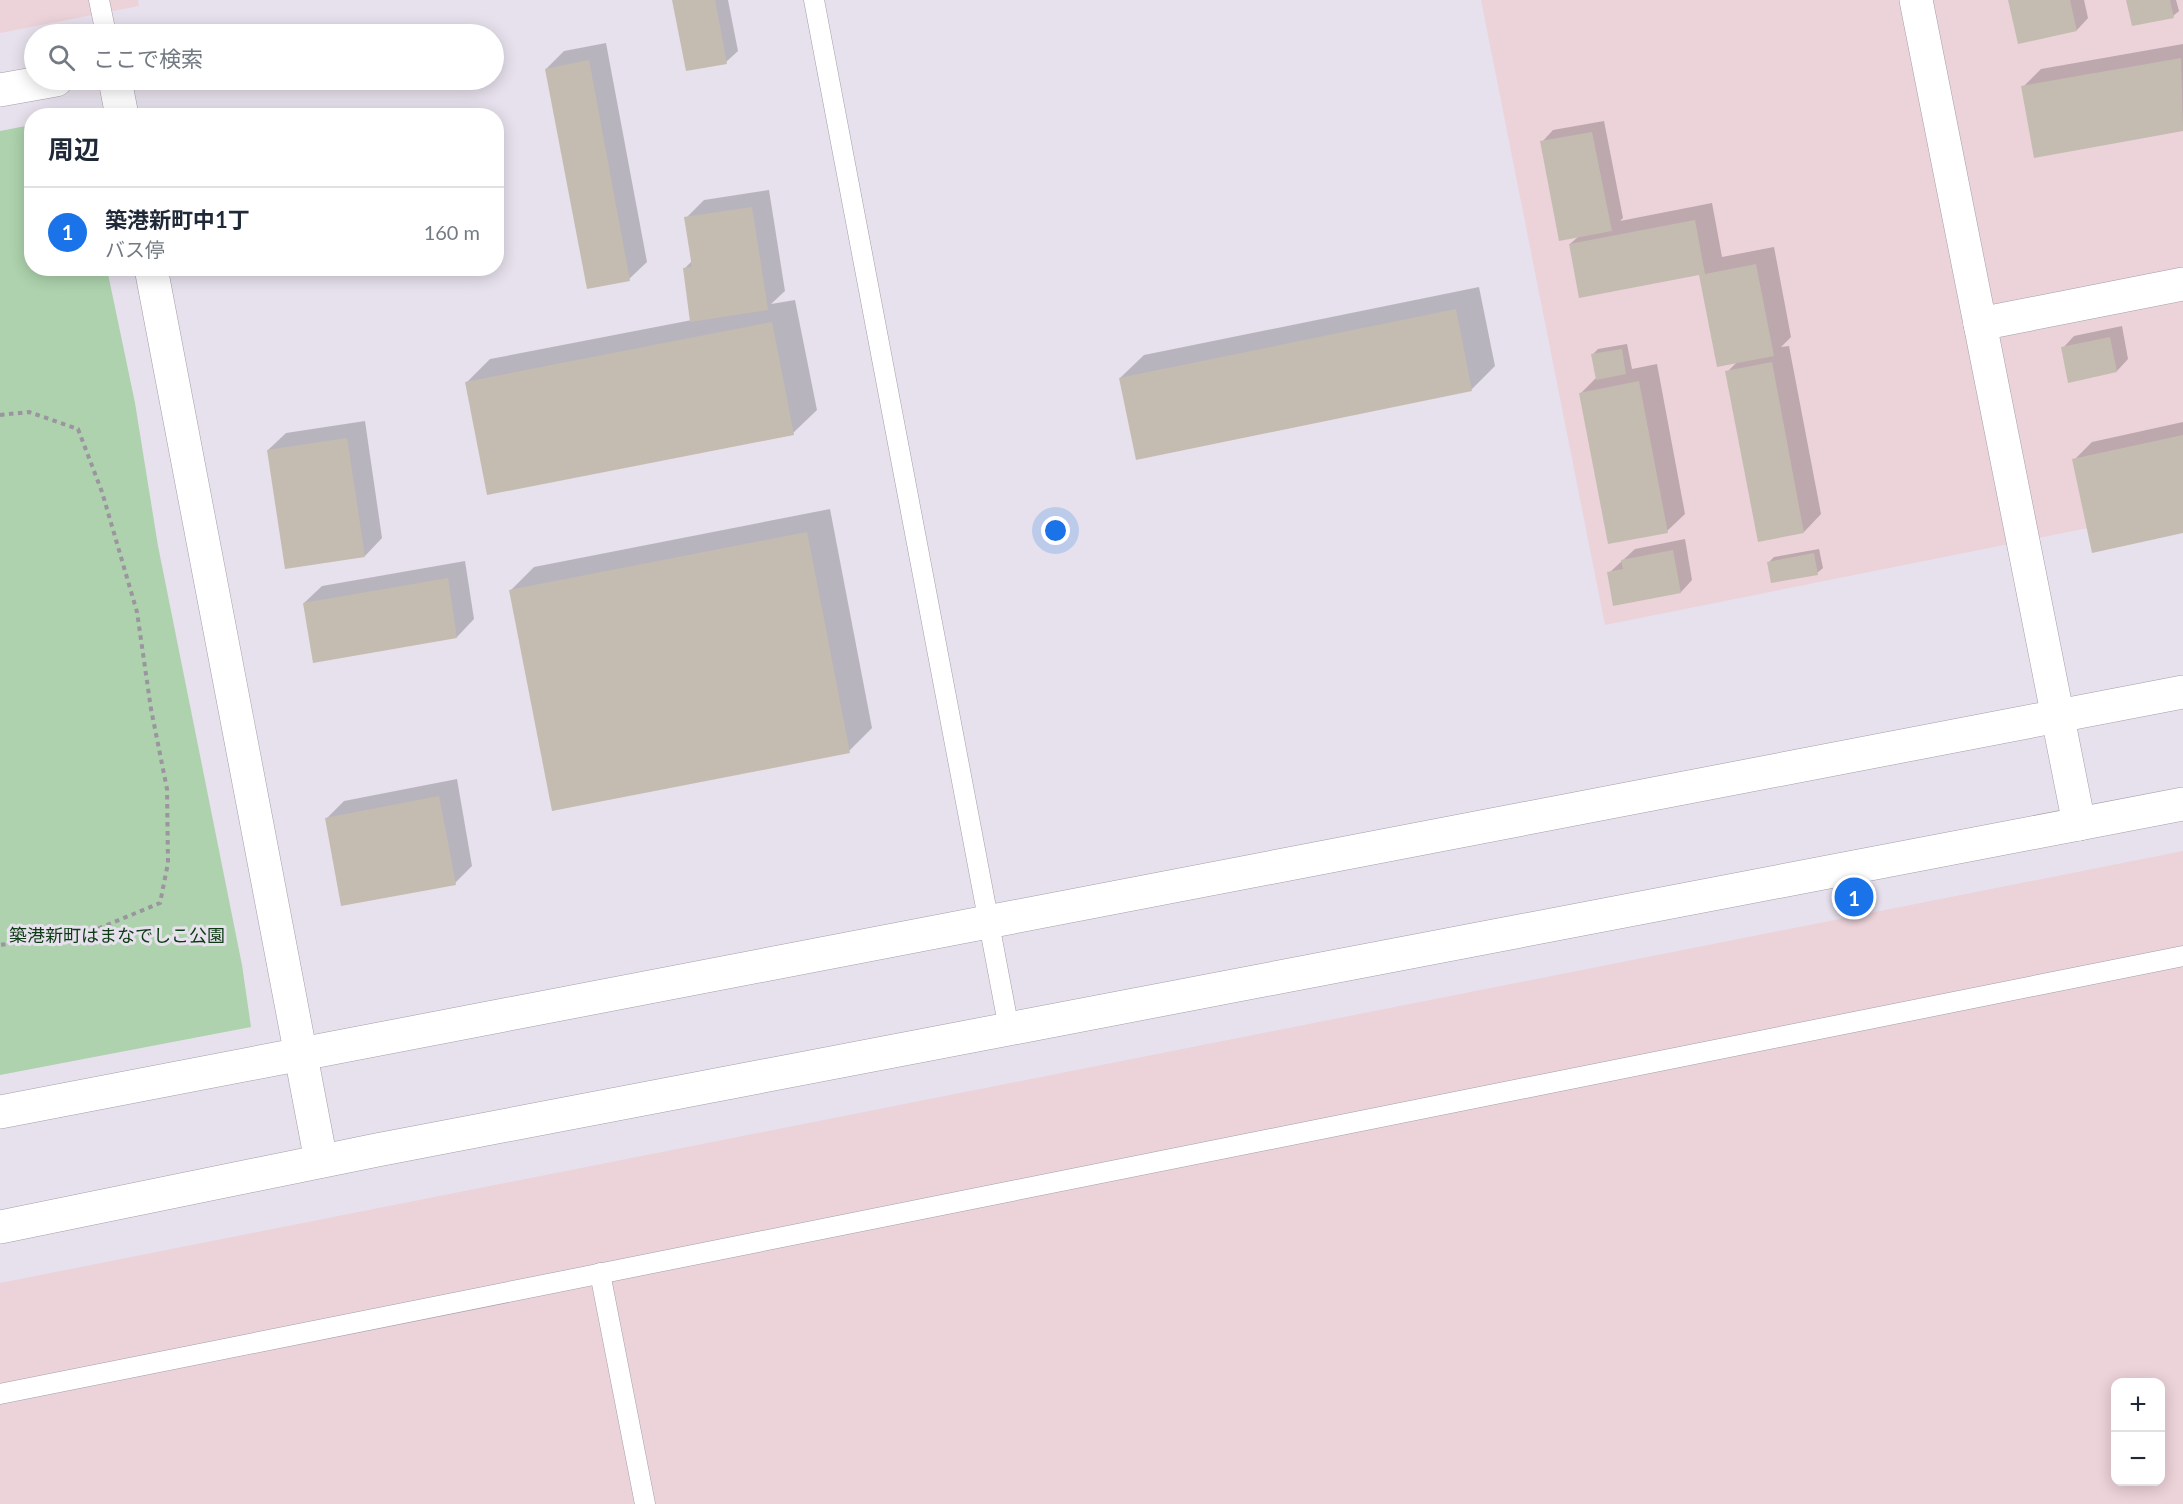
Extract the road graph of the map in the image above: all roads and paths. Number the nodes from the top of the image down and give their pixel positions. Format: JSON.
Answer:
{"nodes":[{"id":1,"x":99,"y":0,"type":"edge"},
{"id":2,"x":814,"y":0,"type":"edge"},
{"id":3,"x":1916,"y":0,"type":"edge"},
{"id":4,"x":104,"y":24,"type":"edge"},
{"id":5,"x":24,"y":86,"type":"edge"},
{"id":6,"x":0,"y":90,"type":"edge"},
{"id":7,"x":117,"y":90,"type":"edge"},
{"id":8,"x":120,"y":108,"type":"edge"},
{"id":9,"x":153,"y":276,"type":"edge"},
{"id":10,"x":2183,"y":284,"type":"edge"},
{"id":11,"x":1980,"y":324,"type":"junction"},
{"id":12,"x":0,"y":415,"type":"edge"},
{"id":13,"x":2183,"y":692,"type":"edge"},
{"id":14,"x":2058,"y":716,"type":"junction"},
{"id":15,"x":2183,"y":804,"type":"edge"},
{"id":16,"x":2079,"y":824,"type":"junction"},
{"id":17,"x":988,"y":922,"type":"junction"},
{"id":18,"x":0,"y":945,"type":"edge"},
{"id":19,"x":2183,"y":956,"type":"edge"},
{"id":20,"x":1009,"y":1029,"type":"junction"},
{"id":21,"x":301,"y":1054,"type":"junction"},
{"id":22,"x":0,"y":1112,"type":"edge"},
{"id":23,"x":321,"y":1161,"type":"junction"},
{"id":24,"x":0,"y":1227,"type":"edge"},
{"id":25,"x":600,"y":1273,"type":"junction"},
{"id":26,"x":0,"y":1394,"type":"edge"},
{"id":27,"x":645,"y":1504,"type":"edge"}],
"edges":[{"from":1,"to":4,"type":"lane"},
{"from":2,"to":17,"type":"lane"},
{"from":3,"to":11,"type":"street"},
{"from":5,"to":6,"type":"street"},
{"from":7,"to":8,"type":"street"},
{"from":9,"to":21,"type":"street"},
{"from":10,"to":11,"type":"street"},
{"from":11,"to":14,"type":"street"},
{"from":12,"to":18,"type":"path"},
{"from":13,"to":14,"type":"street"},
{"from":14,"to":16,"type":"street"},
{"from":14,"to":17,"type":"street"},
{"from":15,"to":16,"type":"street"},
{"from":16,"to":20,"type":"street"},
{"from":17,"to":20,"type":"lane"},
{"from":17,"to":21,"type":"street"},
{"from":19,"to":25,"type":"lane"},
{"from":20,"to":23,"type":"street"},
{"from":21,"to":22,"type":"street"},
{"from":21,"to":23,"type":"street"},
{"from":23,"to":24,"type":"street"},
{"from":25,"to":26,"type":"lane"},
{"from":25,"to":27,"type":"lane"}]}
